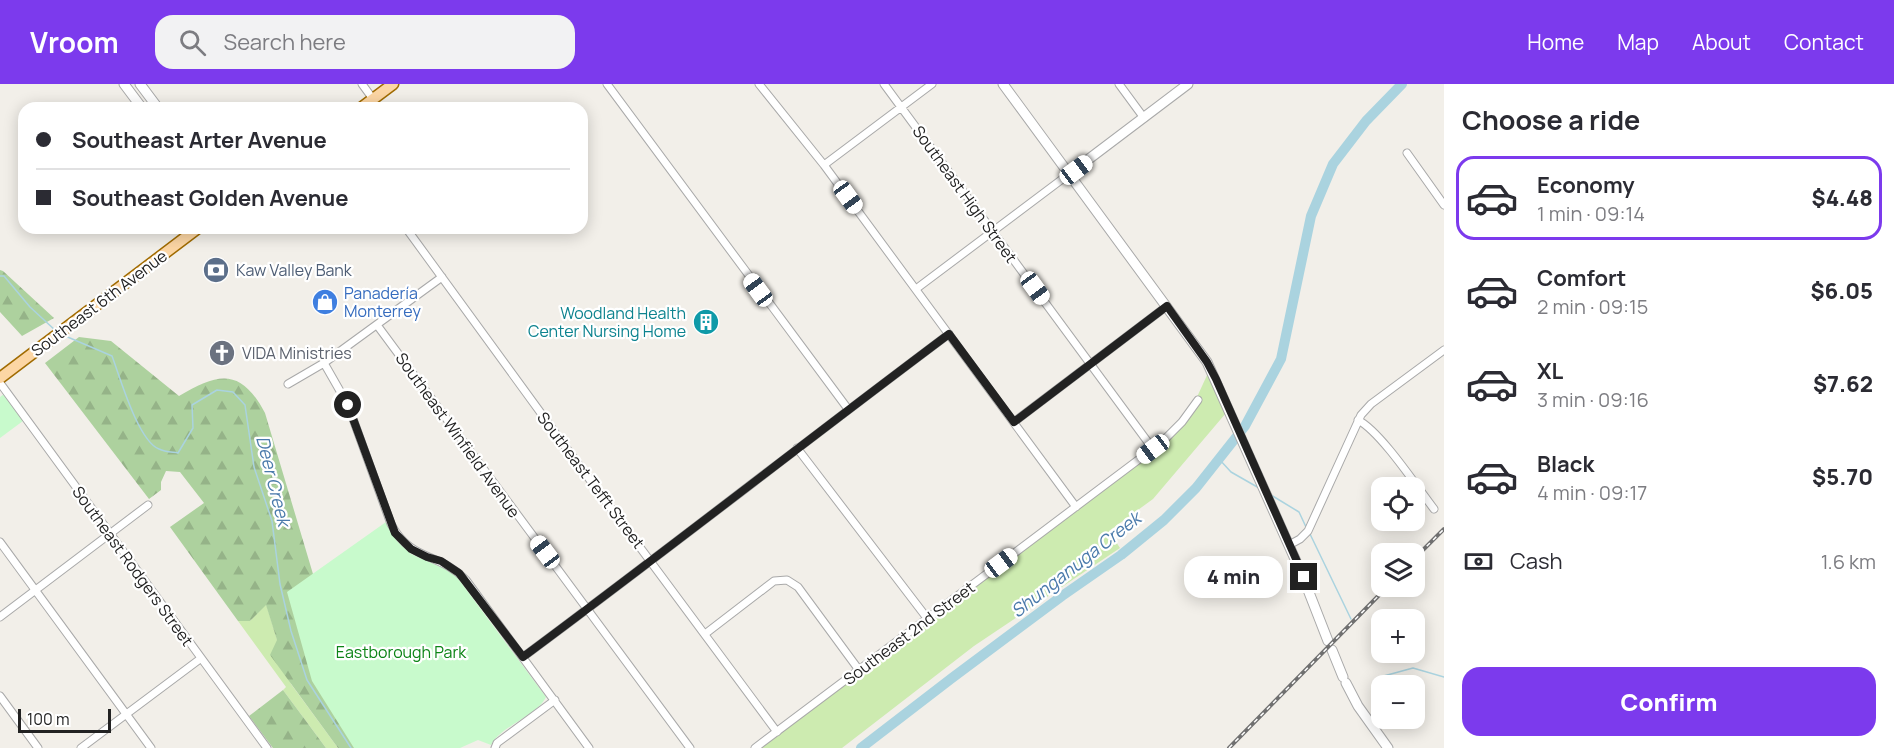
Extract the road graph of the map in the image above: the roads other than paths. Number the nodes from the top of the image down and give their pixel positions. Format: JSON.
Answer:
{"nodes":[{"id":1,"x":124,"y":84,"type":"edge"},
{"id":2,"x":140,"y":84,"type":"edge"},
{"id":3,"x":362,"y":84,"type":"edge"},
{"id":4,"x":393,"y":84,"type":"edge"},
{"id":5,"x":607,"y":84,"type":"edge"},
{"id":6,"x":759,"y":84,"type":"edge"},
{"id":7,"x":884,"y":84,"type":"edge"},
{"id":8,"x":932,"y":84,"type":"edge"},
{"id":9,"x":1003,"y":84,"type":"edge"},
{"id":10,"x":1119,"y":84,"type":"edge"},
{"id":11,"x":1188,"y":84,"type":"edge"},
{"id":12,"x":373,"y":99,"type":"junction"},
{"id":13,"x":138,"y":102,"type":"edge"},
{"id":14,"x":154,"y":102,"type":"edge"},
{"id":15,"x":369,"y":102,"type":"edge"},
{"id":16,"x":902,"y":107,"type":"junction"},
{"id":17,"x":1144,"y":118,"type":"junction"},
{"id":18,"x":1407,"y":153,"type":"dead end"},
{"id":19,"x":824,"y":165,"type":"junction"},
{"id":20,"x":1070,"y":174,"type":"junction"},
{"id":21,"x":1444,"y":205,"type":"edge"},
{"id":22,"x":993,"y":232,"type":"junction"},
{"id":23,"x":189,"y":234,"type":"edge"},
{"id":24,"x":410,"y":234,"type":"edge"},
{"id":25,"x":442,"y":277,"type":"junction"},
{"id":26,"x":916,"y":289,"type":"junction"},
{"id":27,"x":1167,"y":306,"type":"junction"},
{"id":28,"x":377,"y":325,"type":"junction"},
{"id":29,"x":949,"y":334,"type":"junction"},
{"id":30,"x":1444,"y":350,"type":"edge"},
{"id":31,"x":324,"y":363,"type":"junction"},
{"id":32,"x":1090,"y":363,"type":"junction"},
{"id":33,"x":0,"y":378,"type":"edge"},
{"id":34,"x":0,"y":383,"type":"edge"},
{"id":35,"x":288,"y":384,"type":"dead end"},
{"id":36,"x":1198,"y":400,"type":"dead end"},
{"id":37,"x":848,"y":409,"type":"junction"},
{"id":38,"x":1358,"y":420,"type":"junction"},
{"id":39,"x":1014,"y":422,"type":"junction"},
{"id":40,"x":797,"y":448,"type":"junction"},
{"id":41,"x":1153,"y":449,"type":"junction"},
{"id":42,"x":148,"y":505,"type":"dead end"},
{"id":43,"x":1076,"y":507,"type":"junction"},
{"id":44,"x":1434,"y":509,"type":"dead end"},
{"id":45,"x":109,"y":534,"type":"junction"},
{"id":46,"x":0,"y":542,"type":"edge"},
{"id":47,"x":1289,"y":544,"type":"junction"},
{"id":48,"x":651,"y":562,"type":"junction"},
{"id":49,"x":35,"y":590,"type":"junction"},
{"id":50,"x":587,"y":609,"type":"junction"},
{"id":51,"x":0,"y":617,"type":"edge"},
{"id":52,"x":927,"y":618,"type":"junction"},
{"id":53,"x":705,"y":634,"type":"junction"},
{"id":54,"x":523,"y":657,"type":"junction"},
{"id":55,"x":200,"y":659,"type":"junction"},
{"id":56,"x":859,"y":670,"type":"junction"},
{"id":57,"x":0,"y":696,"type":"edge"},
{"id":58,"x":555,"y":700,"type":"junction"},
{"id":59,"x":126,"y":714,"type":"junction"},
{"id":60,"x":777,"y":732,"type":"junction"},
{"id":61,"x":38,"y":748,"type":"edge"},
{"id":62,"x":81,"y":748,"type":"edge"},
{"id":63,"x":151,"y":748,"type":"edge"},
{"id":64,"x":267,"y":748,"type":"edge"},
{"id":65,"x":495,"y":748,"type":"edge"},
{"id":66,"x":589,"y":748,"type":"edge"},
{"id":67,"x":690,"y":748,"type":"edge"},
{"id":68,"x":755,"y":748,"type":"edge"},
{"id":69,"x":1388,"y":748,"type":"edge"}],
"edges":[{"from":1,"to":13,"type":"street"},
{"from":2,"to":14,"type":"street"},
{"from":3,"to":12,"type":"street"},
{"from":4,"to":12,"type":"main road"},
{"from":5,"to":37,"type":"street"},
{"from":6,"to":19,"type":"street"},
{"from":7,"to":16,"type":"street","name":"Southeast High Street"},
{"from":8,"to":16,"type":"street"},
{"from":9,"to":20,"type":"street"},
{"from":10,"to":17,"type":"street"},
{"from":11,"to":17,"type":"street"},
{"from":12,"to":15,"type":"main road"},
{"from":16,"to":19,"type":"street"},
{"from":16,"to":22,"type":"street","name":"Southeast High Street"},
{"from":17,"to":20,"type":"street"},
{"from":18,"to":21,"type":"street"},
{"from":19,"to":26,"type":"street"},
{"from":20,"to":22,"type":"street"},
{"from":20,"to":27,"type":"street"},
{"from":22,"to":26,"type":"street"},
{"from":22,"to":32,"type":"street","name":"Southeast High Street"},
{"from":23,"to":33,"type":"main road","name":"Southeast 6th Avenue"},
{"from":24,"to":25,"type":"street","name":"Southeast Tefft Street"},
{"from":25,"to":28,"type":"street"},
{"from":25,"to":48,"type":"street","name":"Southeast Tefft Street"},
{"from":26,"to":29,"type":"street"},
{"from":27,"to":32,"type":"street"},
{"from":27,"to":47,"type":"street"},
{"from":28,"to":31,"type":"street"},
{"from":28,"to":50,"type":"street","name":"Southeast Winfield Avenue"},
{"from":29,"to":37,"type":"street"},
{"from":29,"to":39,"type":"street"},
{"from":30,"to":38,"type":"street"},
{"from":31,"to":35,"type":"street"},
{"from":31,"to":54,"type":"street"},
{"from":32,"to":39,"type":"street"},
{"from":32,"to":41,"type":"street","name":"Southeast High Street"},
{"from":34,"to":45,"type":"street","name":"Southeast Rodgers Street"},
{"from":36,"to":41,"type":"street","name":"Southeast 2nd Street"},
{"from":37,"to":40,"type":"street"},
{"from":38,"to":44,"type":"street"},
{"from":38,"to":47,"type":"street"},
{"from":39,"to":43,"type":"street"},
{"from":40,"to":48,"type":"street"},
{"from":40,"to":52,"type":"street"},
{"from":41,"to":43,"type":"street","name":"Southeast 2nd Street"},
{"from":42,"to":45,"type":"street"},
{"from":43,"to":52,"type":"street","name":"Southeast 2nd Street"},
{"from":45,"to":49,"type":"street"},
{"from":45,"to":55,"type":"street","name":"Southeast Rodgers Street"},
{"from":46,"to":49,"type":"street"},
{"from":47,"to":69,"type":"street"},
{"from":48,"to":50,"type":"street"},
{"from":48,"to":53,"type":"street","name":"Southeast Tefft Street"},
{"from":49,"to":51,"type":"street"},
{"from":49,"to":59,"type":"street"},
{"from":50,"to":54,"type":"street"},
{"from":50,"to":67,"type":"street","name":"Southeast Winfield Avenue"},
{"from":52,"to":56,"type":"street","name":"Southeast 2nd Street"},
{"from":53,"to":56,"type":"street"},
{"from":53,"to":60,"type":"street","name":"Southeast Tefft Street"},
{"from":54,"to":58,"type":"street"},
{"from":55,"to":59,"type":"street"},
{"from":55,"to":64,"type":"street","name":"Southeast Rodgers Street"},
{"from":56,"to":60,"type":"street","name":"Southeast 2nd Street"},
{"from":57,"to":61,"type":"street"},
{"from":58,"to":65,"type":"street"},
{"from":58,"to":66,"type":"street"},
{"from":59,"to":62,"type":"street"},
{"from":59,"to":63,"type":"street"},
{"from":60,"to":68,"type":"street","name":"Southeast 2nd Street"}]}
